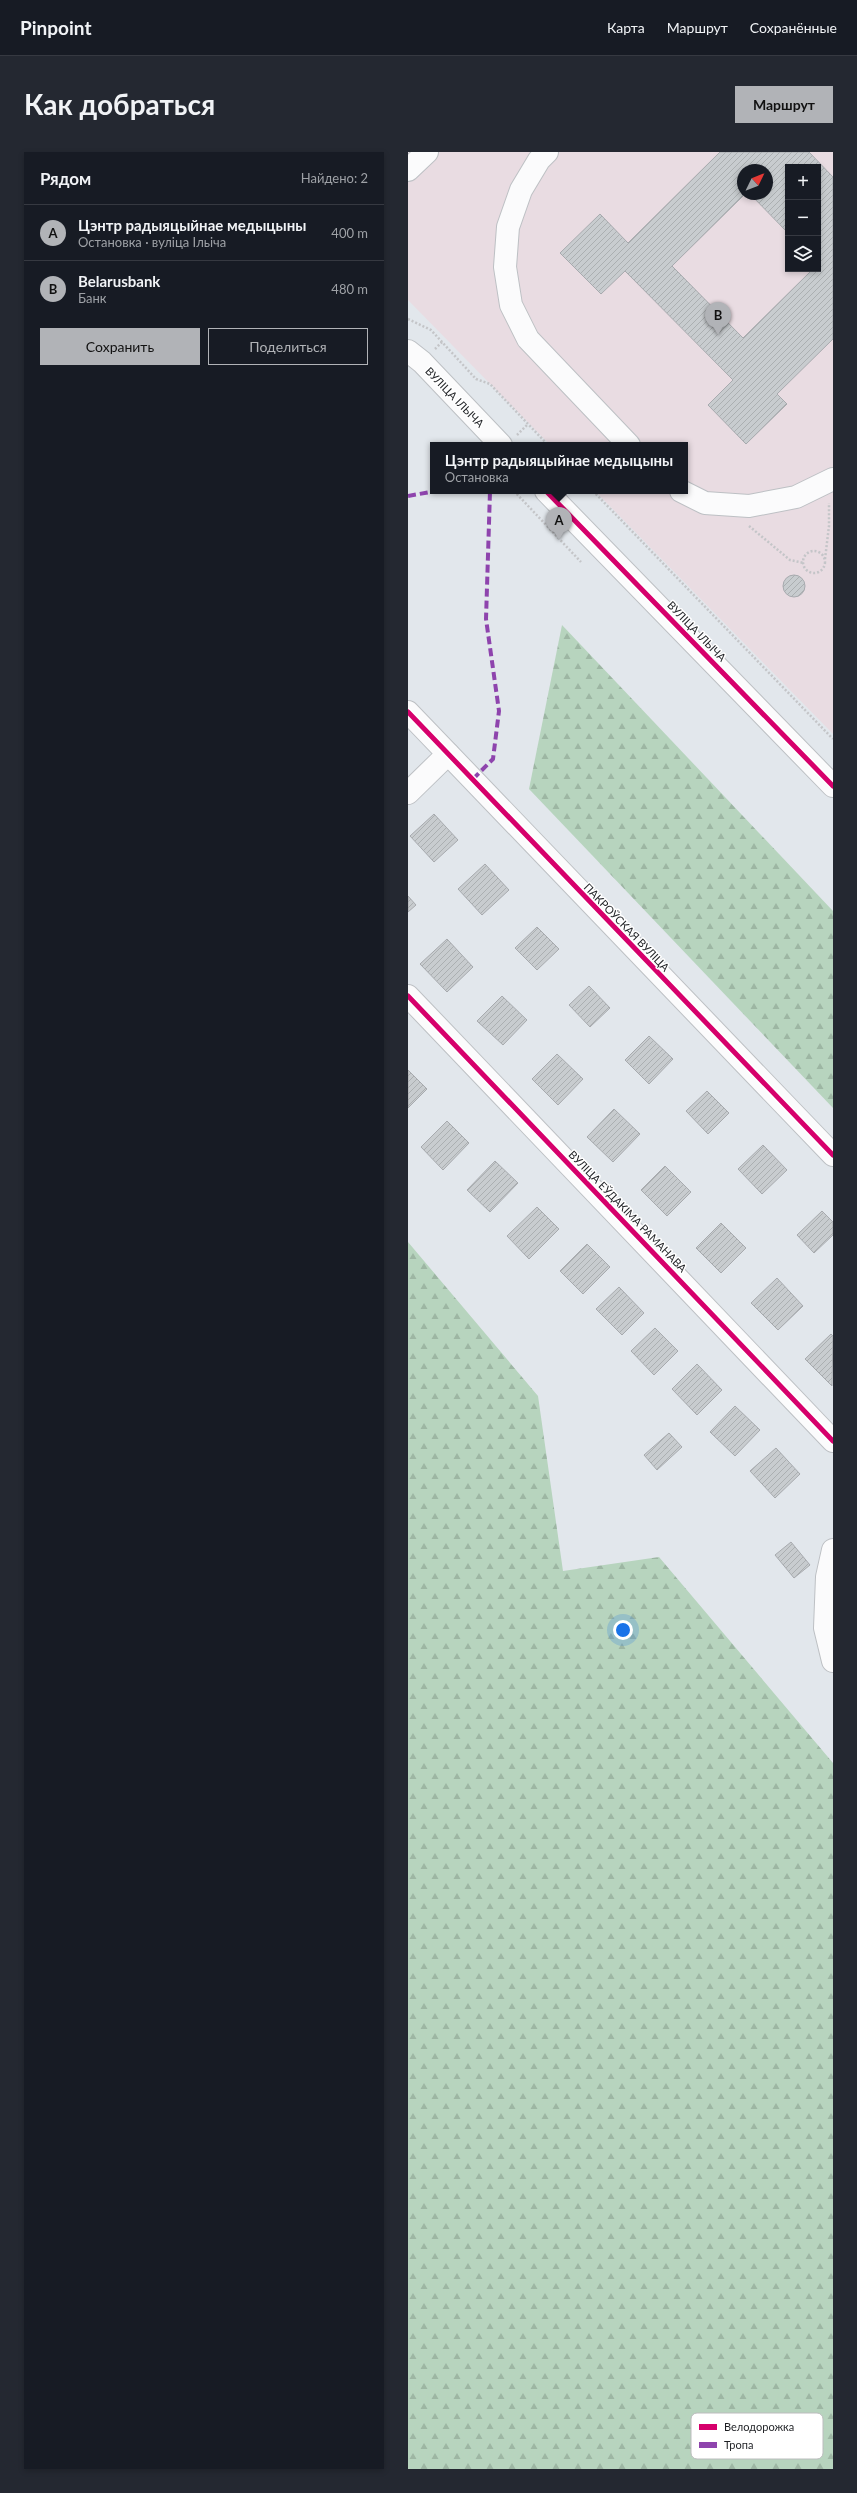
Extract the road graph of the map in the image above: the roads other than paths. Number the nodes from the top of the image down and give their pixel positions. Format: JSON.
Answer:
{"nodes":[{"id":1,"x":427,"y":152,"type":"edge"},
{"id":2,"x":547,"y":152,"type":"edge"},
{"id":3,"x":408,"y":170,"type":"edge"},
{"id":4,"x":408,"y":351,"type":"edge"},
{"id":5,"x":508,"y":441,"type":"edge"},
{"id":6,"x":626,"y":442,"type":"edge"},
{"id":7,"x":831,"y":479,"type":"edge"},
{"id":8,"x":549,"y":494,"type":"edge"},
{"id":9,"x":687,"y":494,"type":"edge"},
{"id":10,"x":408,"y":712,"type":"edge"},
{"id":11,"x":448,"y":754,"type":"junction"},
{"id":12,"x":833,"y":786,"type":"edge"},
{"id":13,"x":408,"y":793,"type":"edge"},
{"id":14,"x":408,"y":996,"type":"edge"},
{"id":15,"x":833,"y":1155,"type":"edge"},
{"id":16,"x":833,"y":1441,"type":"edge"},
{"id":17,"x":833,"y":1550,"type":"edge"},
{"id":18,"x":833,"y":1661,"type":"edge"}],
"edges":[{"from":1,"to":3,"type":"street"},
{"from":2,"to":6,"type":"street"},
{"from":4,"to":5,"type":"street","name":"ВУЛІЦА ІЛЬІЧА"},
{"from":7,"to":9,"type":"street"},
{"from":8,"to":12,"type":"street","name":"ВУЛІЦА ІЛЬІЧА"},
{"from":10,"to":11,"type":"street","name":"ПАКРОЎСКАЯ ВУЛІЦА"},
{"from":11,"to":13,"type":"street"},
{"from":11,"to":15,"type":"street","name":"ПАКРОЎСКАЯ ВУЛІЦА"},
{"from":14,"to":16,"type":"street","name":"ВУЛІЦА ЕЎДАКІМА РАМАНАВА"},
{"from":17,"to":18,"type":"street"}]}
